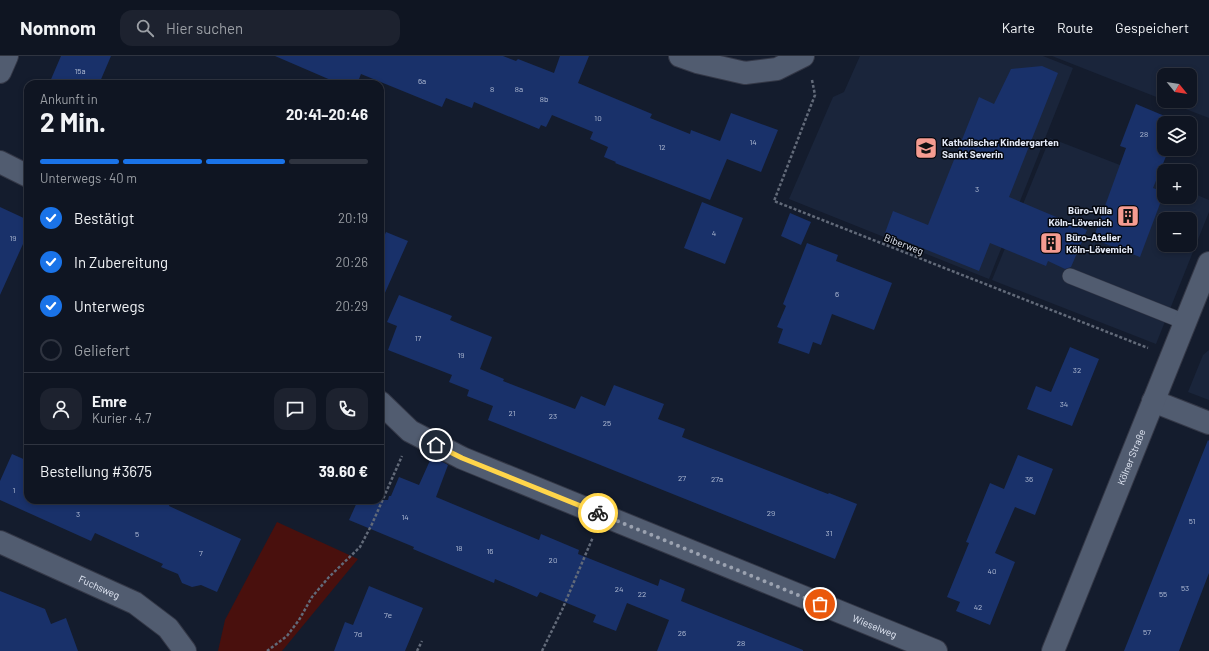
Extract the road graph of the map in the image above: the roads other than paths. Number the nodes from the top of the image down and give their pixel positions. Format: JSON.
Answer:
{"nodes":[{"id":1,"x":7,"y":56,"type":"edge"},
{"id":2,"x":680,"y":56,"type":"edge"},
{"id":3,"x":803,"y":56,"type":"edge"},
{"id":4,"x":0,"y":72,"type":"edge"},
{"id":5,"x":0,"y":162,"type":"edge"},
{"id":6,"x":24,"y":174,"type":"edge"},
{"id":7,"x":1209,"y":263,"type":"edge"},
{"id":8,"x":1070,"y":276,"type":"dead end"},
{"id":9,"x":1185,"y":322,"type":"junction"},
{"id":10,"x":1153,"y":401,"type":"junction"},
{"id":11,"x":384,"y":406,"type":"edge"},
{"id":12,"x":1209,"y":423,"type":"edge"},
{"id":13,"x":0,"y":542,"type":"edge"},
{"id":14,"x":185,"y":651,"type":"edge"},
{"id":15,"x":936,"y":651,"type":"edge"},
{"id":16,"x":1053,"y":651,"type":"edge"}],
"edges":[{"from":1,"to":4,"type":"street"},
{"from":2,"to":3,"type":"street"},
{"from":5,"to":6,"type":"street"},
{"from":7,"to":9,"type":"street","name":"Kölner Straße"},
{"from":8,"to":9,"type":"lane"},
{"from":9,"to":10,"type":"street","name":"Kölner Straße"},
{"from":10,"to":12,"type":"street"},
{"from":10,"to":16,"type":"street","name":"Kölner Straße"},
{"from":11,"to":15,"type":"street","name":"Wieselweg"},
{"from":13,"to":14,"type":"street","name":"Fuchsweg"}]}
